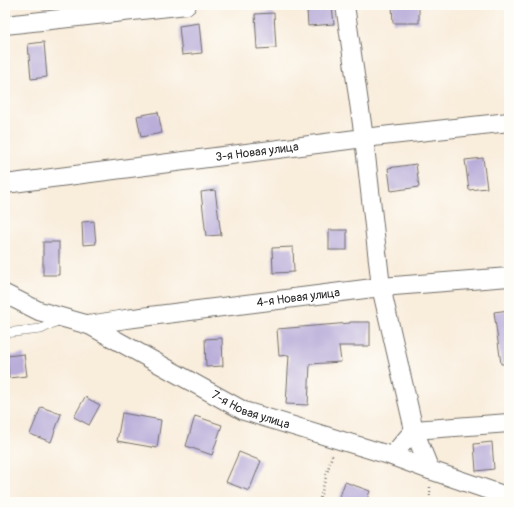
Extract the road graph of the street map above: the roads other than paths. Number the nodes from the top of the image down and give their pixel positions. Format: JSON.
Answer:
{"nodes":[{"id":1,"x":187,"y":5,"type":"edge"},
{"id":2,"x":345,"y":5,"type":"edge"},
{"id":3,"x":5,"y":24,"type":"edge"},
{"id":4,"x":509,"y":122,"type":"edge"},
{"id":5,"x":364,"y":138,"type":"junction"},
{"id":6,"x":5,"y":184,"type":"edge"},
{"id":7,"x":509,"y":276,"type":"edge"},
{"id":8,"x":381,"y":287,"type":"junction"},
{"id":9,"x":5,"y":294,"type":"edge"},
{"id":10,"x":64,"y":318,"type":"junction"},
{"id":11,"x":89,"y":325,"type":"junction"},
{"id":12,"x":5,"y":333,"type":"edge"},
{"id":13,"x":509,"y":423,"type":"edge"},
{"id":14,"x":414,"y":430,"type":"junction"},
{"id":15,"x":392,"y":456,"type":"junction"},
{"id":16,"x":430,"y":470,"type":"junction"},
{"id":17,"x":509,"y":497,"type":"edge"}],
"edges":[{"from":1,"to":3,"type":"street"},
{"from":2,"to":5,"type":"street"},
{"from":4,"to":5,"type":"street","name":"3-я Новая улица"},
{"from":5,"to":6,"type":"street","name":"3-я Новая улица"},
{"from":5,"to":8,"type":"street"},
{"from":7,"to":8,"type":"street","name":"4-я Новая улица"},
{"from":8,"to":11,"type":"street","name":"4-я Новая улица"},
{"from":8,"to":14,"type":"street"},
{"from":9,"to":10,"type":"street","name":"7-я Новая улица"},
{"from":10,"to":11,"type":"street","name":"7-я Новая улица"},
{"from":10,"to":12,"type":"lane"},
{"from":11,"to":15,"type":"street","name":"7-я Новая улица"},
{"from":13,"to":14,"type":"street"},
{"from":14,"to":15,"type":"street"},
{"from":14,"to":16,"type":"street"},
{"from":15,"to":16,"type":"street","name":"7-я Новая улица"},
{"from":16,"to":17,"type":"street","name":"7-я Новая улица"}]}
